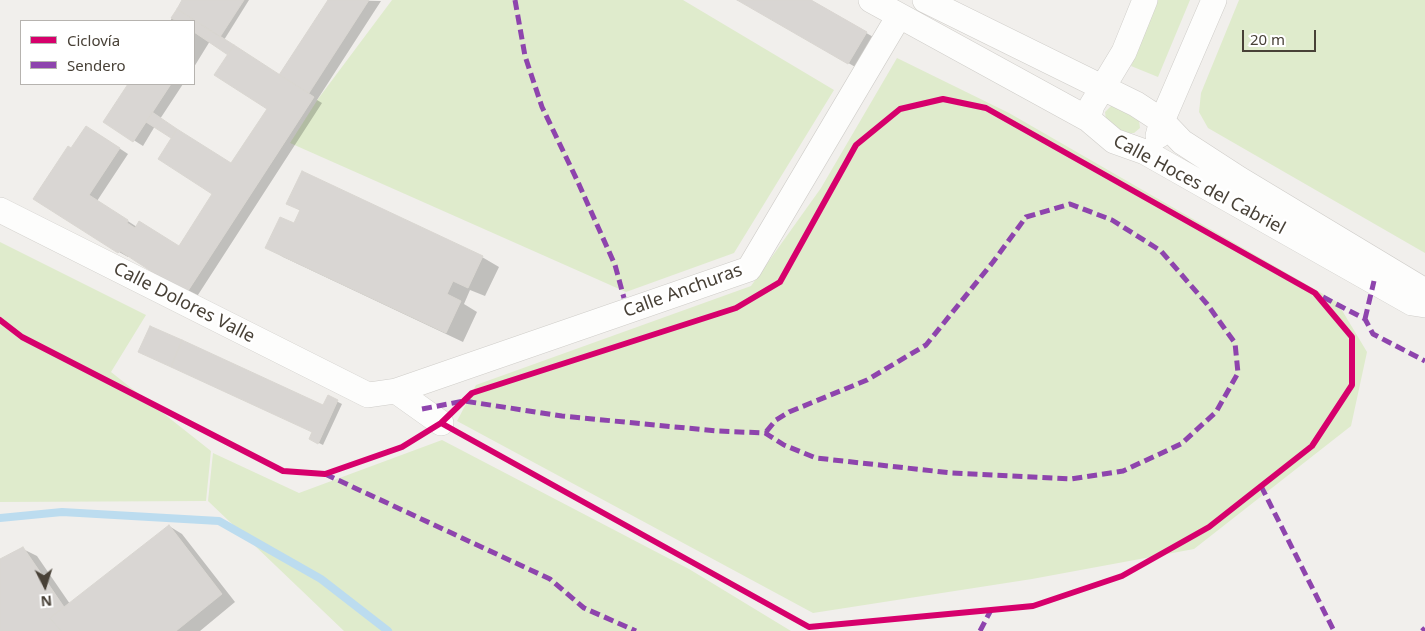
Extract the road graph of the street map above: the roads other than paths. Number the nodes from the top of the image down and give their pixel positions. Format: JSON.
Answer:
{"nodes":[{"id":1,"x":871,"y":0,"type":"edge"},
{"id":2,"x":925,"y":0,"type":"edge"},
{"id":3,"x":1145,"y":0,"type":"edge"},
{"id":4,"x":1214,"y":0,"type":"edge"},
{"id":5,"x":899,"y":16,"type":"junction"},
{"id":6,"x":1103,"y":88,"type":"junction"},
{"id":7,"x":1088,"y":119,"type":"junction"},
{"id":8,"x":1162,"y":120,"type":"junction"},
{"id":9,"x":1145,"y":152,"type":"junction"},
{"id":10,"x":0,"y":210,"type":"edge"},
{"id":11,"x":1425,"y":291,"type":"edge"},
{"id":12,"x":1425,"y":305,"type":"edge"},
{"id":13,"x":396,"y":391,"type":"junction"},
{"id":14,"x":368,"y":396,"type":"joint"},
{"id":15,"x":441,"y":423,"type":"dead end"}],
"edges":[{"from":1,"to":5,"type":"street","name":"Calle Hoces del Cabriel"},
{"from":2,"to":6,"type":"street","name":"Calle Hoces del Cabriel"},
{"from":3,"to":6,"type":"street"},
{"from":4,"to":8,"type":"street"},
{"from":5,"to":7,"type":"street","name":"Calle Hoces del Cabriel"},
{"from":5,"to":13,"type":"street","name":"Calle Anchuras"},
{"from":6,"to":7,"type":"street"},
{"from":6,"to":8,"type":"street","name":"Calle Hoces del Cabriel"},
{"from":7,"to":9,"type":"street","name":"Calle Hoces del Cabriel"},
{"from":8,"to":9,"type":"street"},
{"from":8,"to":11,"type":"street","name":"Calle Hoces del Cabriel"},
{"from":9,"to":12,"type":"street","name":"Calle Hoces del Cabriel"},
{"from":10,"to":14,"type":"street","name":"Calle Dolores Valle"},
{"from":13,"to":14,"type":"street","name":"Calle Anchuras"},
{"from":13,"to":15,"type":"street"}]}
